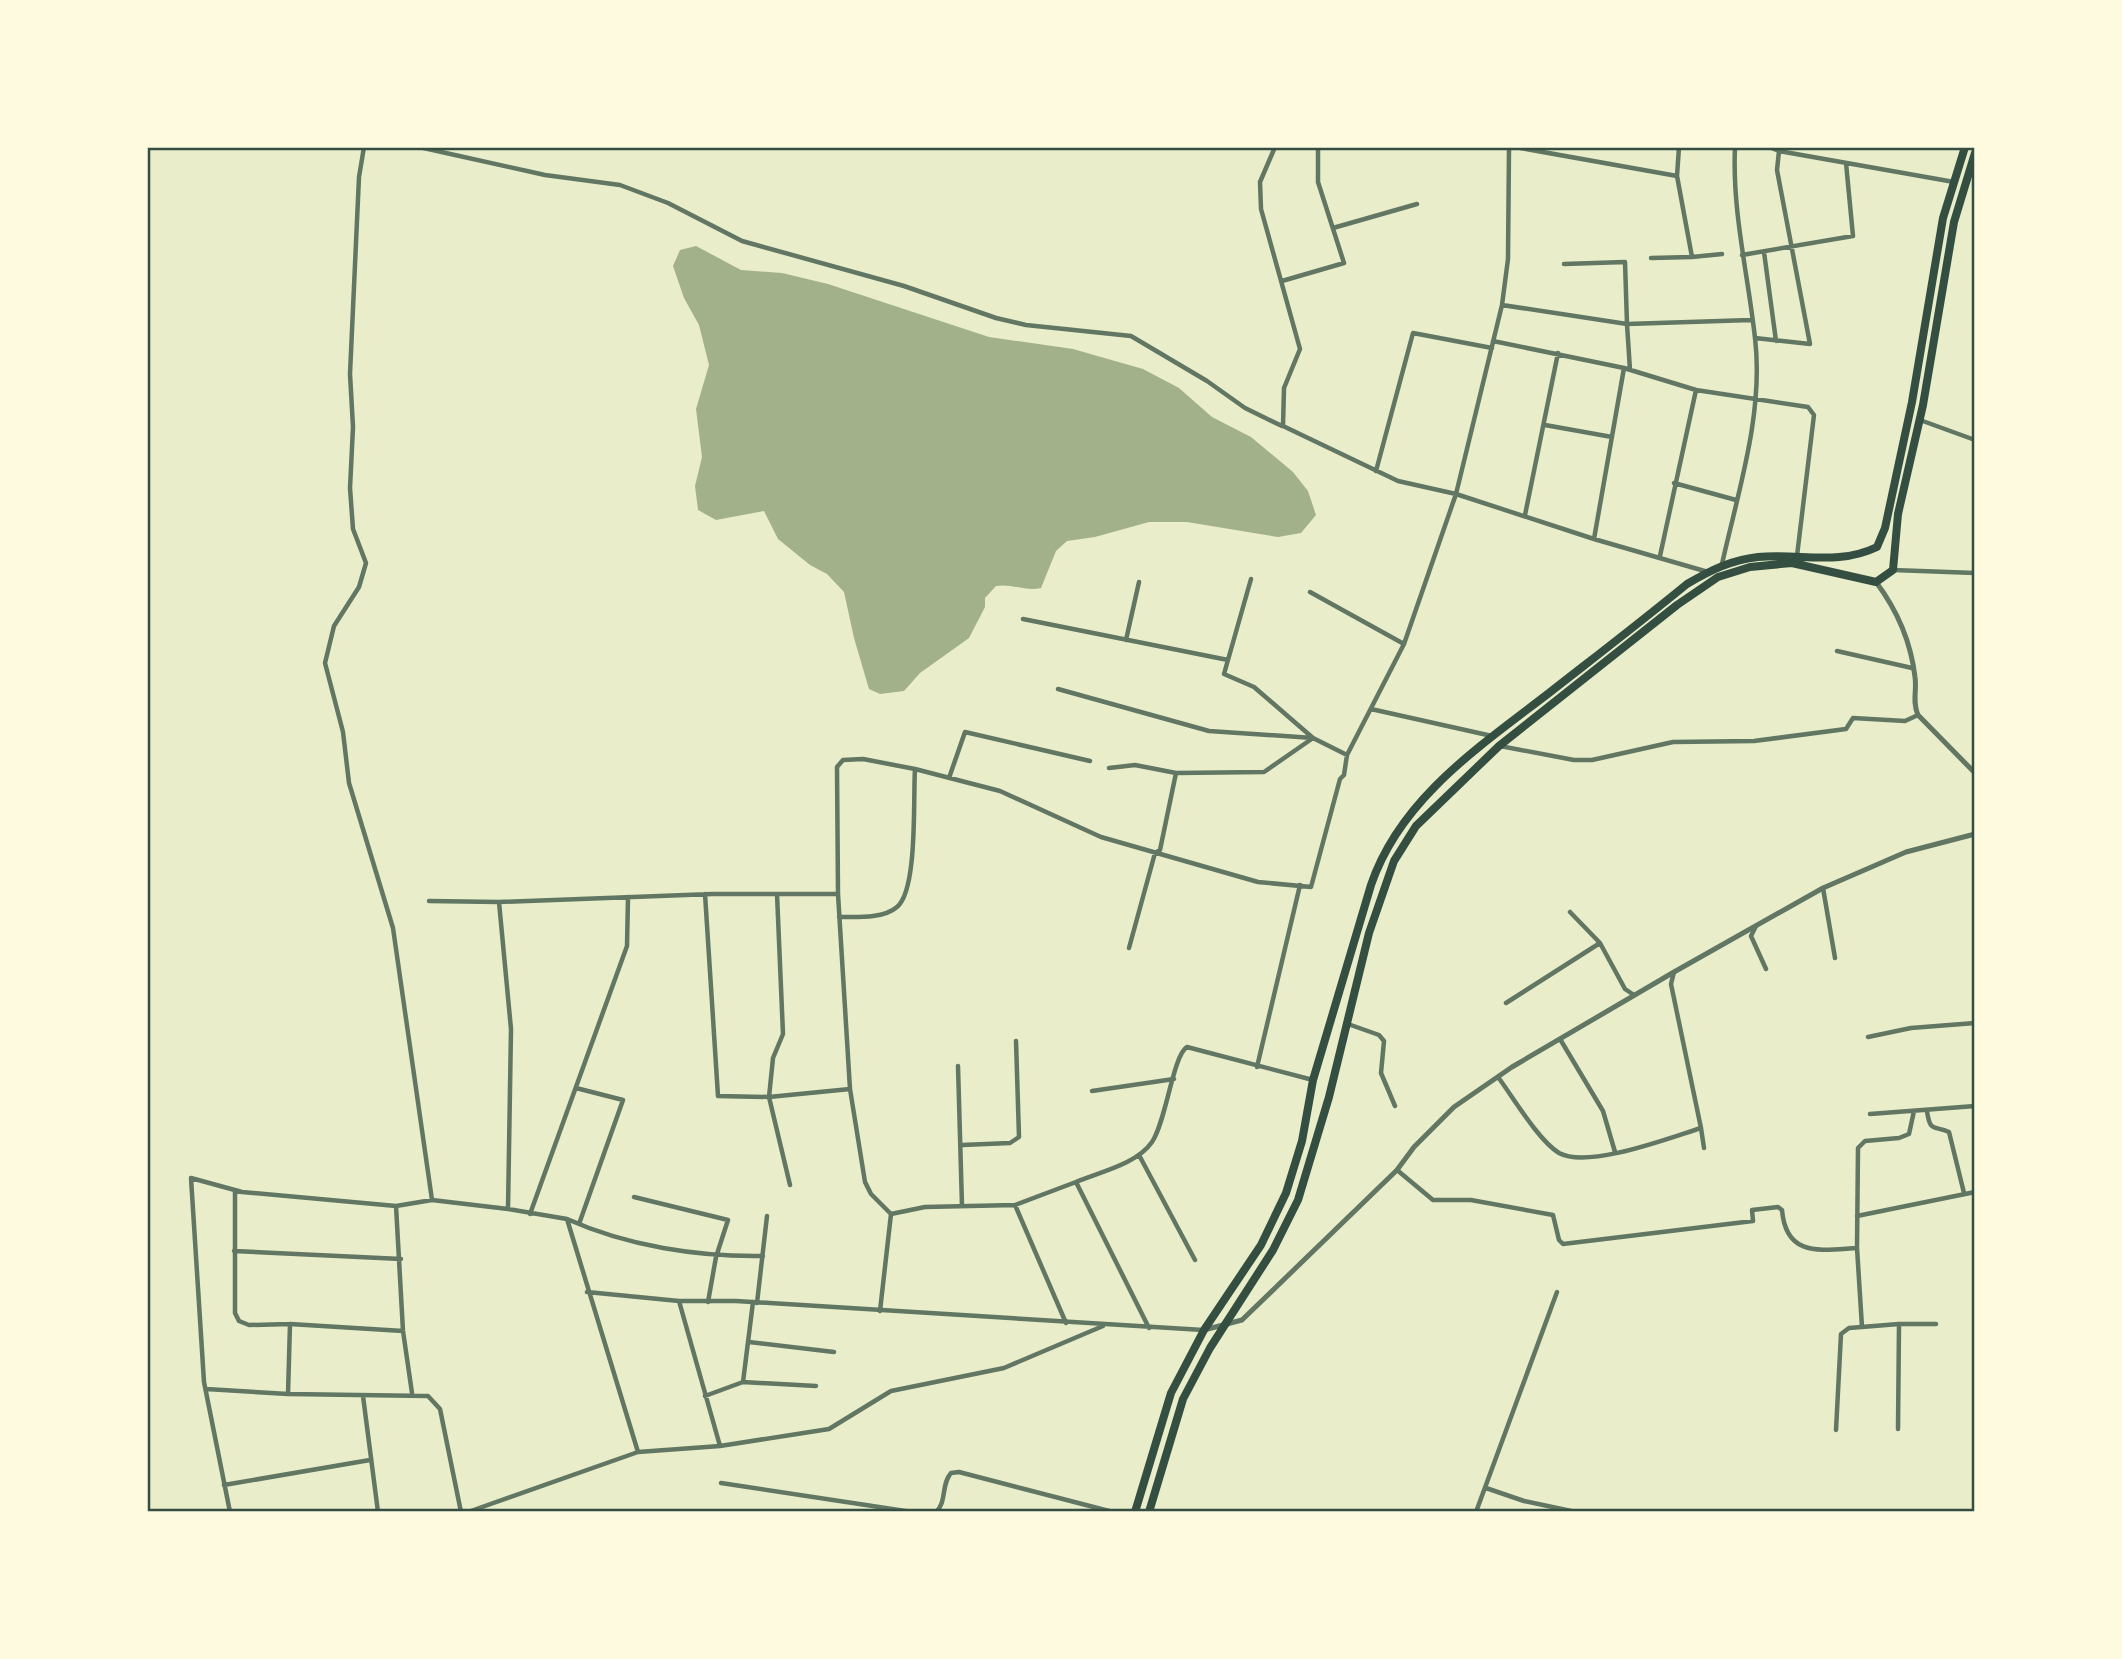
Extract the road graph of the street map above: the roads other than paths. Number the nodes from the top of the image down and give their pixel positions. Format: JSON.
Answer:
{"nodes":[{"id":1,"x":364,"y":147,"type":"edge"},
{"id":2,"x":419,"y":147,"type":"edge"},
{"id":3,"x":1275,"y":147,"type":"edge"},
{"id":4,"x":1318,"y":147,"type":"edge"},
{"id":5,"x":1509,"y":147,"type":"edge"},
{"id":6,"x":1515,"y":147,"type":"edge"},
{"id":7,"x":1679,"y":147,"type":"edge"},
{"id":8,"x":1735,"y":147,"type":"edge"},
{"id":9,"x":1769,"y":147,"type":"edge"},
{"id":10,"x":1965,"y":147,"type":"edge"},
{"id":11,"x":1779,"y":151,"type":"junction"},
{"id":12,"x":1975,"y":153,"type":"edge"},
{"id":13,"x":1846,"y":163,"type":"junction"},
{"id":14,"x":1972,"y":171,"type":"edge"},
{"id":15,"x":1677,"y":176,"type":"junction"},
{"id":16,"x":1954,"y":182,"type":"junction"},
{"id":17,"x":1417,"y":204,"type":"dead end"},
{"id":18,"x":1333,"y":228,"type":"junction"},
{"id":19,"x":1791,"y":246,"type":"junction"},
{"id":20,"x":1764,"y":251,"type":"junction"},
{"id":21,"x":1722,"y":254,"type":"dead end"},
{"id":22,"x":1742,"y":255,"type":"junction"},
{"id":23,"x":1692,"y":257,"type":"junction"},
{"id":24,"x":1651,"y":258,"type":"dead end"},
{"id":25,"x":1564,"y":264,"type":"dead end"},
{"id":26,"x":1282,"y":281,"type":"junction"},
{"id":27,"x":1502,"y":305,"type":"junction"},
{"id":28,"x":1751,"y":320,"type":"junction"},
{"id":29,"x":1626,"y":324,"type":"junction"},
{"id":30,"x":1755,"y":338,"type":"junction"},
{"id":31,"x":1493,"y":341,"type":"junction"},
{"id":32,"x":1776,"y":341,"type":"junction"},
{"id":33,"x":1492,"y":348,"type":"junction"},
{"id":34,"x":1558,"y":353,"type":"junction"},
{"id":35,"x":1627,"y":369,"type":"junction"},
{"id":36,"x":1696,"y":390,"type":"junction"},
{"id":37,"x":1756,"y":401,"type":"junction"},
{"id":38,"x":1919,"y":420,"type":"junction"},
{"id":39,"x":1545,"y":425,"type":"junction"},
{"id":40,"x":1283,"y":426,"type":"junction"},
{"id":41,"x":1612,"y":438,"type":"junction"},
{"id":42,"x":1975,"y":440,"type":"edge"},
{"id":43,"x":1376,"y":471,"type":"junction"},
{"id":44,"x":1674,"y":483,"type":"junction"},
{"id":45,"x":1456,"y":494,"type":"junction"},
{"id":46,"x":1736,"y":500,"type":"junction"},
{"id":47,"x":1525,"y":515,"type":"junction"},
{"id":48,"x":1594,"y":539,"type":"junction"},
{"id":49,"x":1660,"y":556,"type":"junction"},
{"id":50,"x":1797,"y":557,"type":"junction"},
{"id":51,"x":1722,"y":564,"type":"junction"},
{"id":52,"x":1893,"y":570,"type":"junction"},
{"id":53,"x":1708,"y":572,"type":"junction"},
{"id":54,"x":1975,"y":573,"type":"edge"},
{"id":55,"x":1251,"y":579,"type":"dead end"},
{"id":56,"x":1139,"y":582,"type":"dead end"},
{"id":57,"x":1876,"y":582,"type":"junction"},
{"id":58,"x":1310,"y":592,"type":"dead end"},
{"id":59,"x":1023,"y":619,"type":"dead end"},
{"id":60,"x":1126,"y":640,"type":"junction"},
{"id":61,"x":1404,"y":644,"type":"junction"},
{"id":62,"x":1837,"y":651,"type":"dead end"},
{"id":63,"x":1228,"y":660,"type":"junction"},
{"id":64,"x":1912,"y":668,"type":"junction"},
{"id":65,"x":1058,"y":689,"type":"dead end"},
{"id":66,"x":1371,"y":709,"type":"junction"},
{"id":67,"x":1918,"y":715,"type":"junction"},
{"id":68,"x":1493,"y":736,"type":"junction"},
{"id":69,"x":1313,"y":738,"type":"junction"},
{"id":70,"x":1499,"y":746,"type":"junction"},
{"id":71,"x":1347,"y":755,"type":"junction"},
{"id":72,"x":1090,"y":761,"type":"dead end"},
{"id":73,"x":1109,"y":768,"type":"dead end"},
{"id":74,"x":915,"y":769,"type":"junction"},
{"id":75,"x":1176,"y":773,"type":"junction"},
{"id":76,"x":1975,"y":773,"type":"edge"},
{"id":77,"x":949,"y":778,"type":"junction"},
{"id":78,"x":1975,"y":834,"type":"edge"},
{"id":79,"x":1155,"y":853,"type":"junction"},
{"id":80,"x":1300,"y":885,"type":"junction"},
{"id":81,"x":1823,"y":888,"type":"junction"},
{"id":82,"x":705,"y":894,"type":"junction"},
{"id":83,"x":772,"y":894,"type":"junction"},
{"id":84,"x":838,"y":894,"type":"junction"},
{"id":85,"x":628,"y":897,"type":"junction"},
{"id":86,"x":429,"y":901,"type":"dead end"},
{"id":87,"x":499,"y":902,"type":"junction"},
{"id":88,"x":1570,"y":912,"type":"dead end"},
{"id":89,"x":839,"y":917,"type":"junction"},
{"id":90,"x":1757,"y":925,"type":"junction"},
{"id":91,"x":1600,"y":943,"type":"junction"},
{"id":92,"x":1129,"y":948,"type":"dead end"},
{"id":93,"x":1835,"y":958,"type":"dead end"},
{"id":94,"x":1766,"y":969,"type":"dead end"},
{"id":95,"x":1674,"y":971,"type":"junction"},
{"id":96,"x":1634,"y":995,"type":"junction"},
{"id":97,"x":1506,"y":1003,"type":"dead end"},
{"id":98,"x":1975,"y":1023,"type":"edge"},
{"id":99,"x":1347,"y":1024,"type":"junction"},
{"id":100,"x":1868,"y":1037,"type":"dead end"},
{"id":101,"x":1560,"y":1039,"type":"junction"},
{"id":102,"x":1016,"y":1041,"type":"dead end"},
{"id":103,"x":958,"y":1066,"type":"dead end"},
{"id":104,"x":1256,"y":1067,"type":"junction"},
{"id":105,"x":1497,"y":1077,"type":"junction"},
{"id":106,"x":1174,"y":1079,"type":"junction"},
{"id":107,"x":1313,"y":1080,"type":"junction"},
{"id":108,"x":576,"y":1088,"type":"junction"},
{"id":109,"x":849,"y":1089,"type":"junction"},
{"id":110,"x":1092,"y":1091,"type":"dead end"},
{"id":111,"x":769,"y":1097,"type":"junction"},
{"id":112,"x":1395,"y":1106,"type":"dead end"},
{"id":113,"x":1975,"y":1107,"type":"edge"},
{"id":114,"x":1914,"y":1111,"type":"junction"},
{"id":115,"x":1927,"y":1111,"type":"junction"},
{"id":116,"x":1870,"y":1114,"type":"dead end"},
{"id":117,"x":1701,"y":1128,"type":"junction"},
{"id":118,"x":962,"y":1145,"type":"junction"},
{"id":119,"x":1704,"y":1148,"type":"dead end"},
{"id":120,"x":1615,"y":1152,"type":"junction"},
{"id":121,"x":1139,"y":1155,"type":"junction"},
{"id":122,"x":1396,"y":1170,"type":"junction"},
{"id":123,"x":1076,"y":1182,"type":"junction"},
{"id":124,"x":790,"y":1185,"type":"dead end"},
{"id":125,"x":235,"y":1190,"type":"junction"},
{"id":126,"x":1975,"y":1192,"type":"edge"},
{"id":127,"x":1964,"y":1193,"type":"junction"},
{"id":128,"x":634,"y":1197,"type":"dead end"},
{"id":129,"x":432,"y":1200,"type":"junction"},
{"id":130,"x":1015,"y":1205,"type":"junction"},
{"id":131,"x":396,"y":1206,"type":"junction"},
{"id":132,"x":962,"y":1206,"type":"junction"},
{"id":133,"x":508,"y":1209,"type":"junction"},
{"id":134,"x":530,"y":1214,"type":"junction"},
{"id":135,"x":891,"y":1214,"type":"junction"},
{"id":136,"x":767,"y":1216,"type":"dead end"},
{"id":137,"x":1857,"y":1216,"type":"junction"},
{"id":138,"x":567,"y":1219,"type":"junction"},
{"id":139,"x":579,"y":1224,"type":"junction"},
{"id":140,"x":1857,"y":1248,"type":"junction"},
{"id":141,"x":234,"y":1251,"type":"junction"},
{"id":142,"x":763,"y":1256,"type":"junction"},
{"id":143,"x":716,"y":1257,"type":"junction"},
{"id":144,"x":401,"y":1259,"type":"junction"},
{"id":145,"x":1195,"y":1260,"type":"dead end"},
{"id":146,"x":587,"y":1292,"type":"junction"},
{"id":147,"x":1557,"y":1292,"type":"dead end"},
{"id":148,"x":679,"y":1301,"type":"junction"},
{"id":149,"x":708,"y":1302,"type":"junction"},
{"id":150,"x":755,"y":1303,"type":"junction"},
{"id":151,"x":880,"y":1311,"type":"junction"},
{"id":152,"x":1066,"y":1323,"type":"junction"},
{"id":153,"x":290,"y":1324,"type":"junction"},
{"id":154,"x":1936,"y":1324,"type":"dead end"},
{"id":155,"x":1899,"y":1325,"type":"junction"},
{"id":156,"x":1103,"y":1326,"type":"junction"},
{"id":157,"x":1224,"y":1327,"type":"junction"},
{"id":158,"x":1863,"y":1327,"type":"junction"},
{"id":159,"x":1149,"y":1328,"type":"junction"},
{"id":160,"x":1204,"y":1330,"type":"junction"},
{"id":161,"x":403,"y":1332,"type":"junction"},
{"id":162,"x":749,"y":1342,"type":"junction"},
{"id":163,"x":834,"y":1352,"type":"dead end"},
{"id":164,"x":743,"y":1382,"type":"junction"},
{"id":165,"x":816,"y":1387,"type":"dead end"},
{"id":166,"x":206,"y":1389,"type":"junction"},
{"id":167,"x":288,"y":1394,"type":"junction"},
{"id":168,"x":412,"y":1394,"type":"junction"},
{"id":169,"x":363,"y":1396,"type":"junction"},
{"id":170,"x":705,"y":1396,"type":"junction"},
{"id":171,"x":1898,"y":1429,"type":"dead end"},
{"id":172,"x":1836,"y":1430,"type":"dead end"},
{"id":173,"x":720,"y":1446,"type":"junction"},
{"id":174,"x":638,"y":1452,"type":"junction"},
{"id":175,"x":370,"y":1460,"type":"junction"},
{"id":176,"x":720,"y":1483,"type":"dead end"},
{"id":177,"x":224,"y":1485,"type":"junction"},
{"id":178,"x":1486,"y":1488,"type":"junction"},
{"id":179,"x":230,"y":1512,"type":"edge"},
{"id":180,"x":378,"y":1512,"type":"edge"},
{"id":181,"x":461,"y":1512,"type":"edge"},
{"id":182,"x":468,"y":1512,"type":"edge"},
{"id":183,"x":912,"y":1512,"type":"edge"},
{"id":184,"x":936,"y":1512,"type":"edge"},
{"id":185,"x":1113,"y":1512,"type":"edge"},
{"id":186,"x":1135,"y":1512,"type":"edge"},
{"id":187,"x":1149,"y":1512,"type":"edge"},
{"id":188,"x":1476,"y":1512,"type":"edge"},
{"id":189,"x":1576,"y":1512,"type":"edge"}],
"edges":[{"from":1,"to":129,"type":"street"},
{"from":2,"to":40,"type":"street"},
{"from":3,"to":26,"type":"street"},
{"from":4,"to":18,"type":"street"},
{"from":5,"to":27,"type":"street"},
{"from":6,"to":15,"type":"street"},
{"from":7,"to":15,"type":"street"},
{"from":8,"to":22,"type":"street"},
{"from":9,"to":11,"type":"street"},
{"from":10,"to":16,"type":"highway"},
{"from":11,"to":13,"type":"street"},
{"from":11,"to":19,"type":"street"},
{"from":12,"to":14,"type":"highway"},
{"from":13,"to":16,"type":"street"},
{"from":13,"to":19,"type":"street"},
{"from":14,"to":38,"type":"highway"},
{"from":15,"to":23,"type":"street"},
{"from":16,"to":50,"type":"highway"},
{"from":17,"to":18,"type":"street"},
{"from":18,"to":26,"type":"street"},
{"from":19,"to":20,"type":"street"},
{"from":19,"to":32,"type":"street"},
{"from":20,"to":22,"type":"street"},
{"from":20,"to":32,"type":"street"},
{"from":21,"to":23,"type":"street"},
{"from":22,"to":28,"type":"street"},
{"from":23,"to":24,"type":"street"},
{"from":25,"to":29,"type":"street"},
{"from":26,"to":40,"type":"street"},
{"from":27,"to":29,"type":"street"},
{"from":27,"to":31,"type":"street"},
{"from":28,"to":29,"type":"street"},
{"from":28,"to":30,"type":"street"},
{"from":29,"to":35,"type":"street"},
{"from":30,"to":32,"type":"street"},
{"from":30,"to":37,"type":"street"},
{"from":31,"to":33,"type":"street"},
{"from":31,"to":34,"type":"street"},
{"from":33,"to":43,"type":"street"},
{"from":33,"to":45,"type":"street"},
{"from":34,"to":35,"type":"street"},
{"from":34,"to":39,"type":"street"},
{"from":35,"to":36,"type":"street"},
{"from":35,"to":41,"type":"street"},
{"from":36,"to":37,"type":"street"},
{"from":36,"to":44,"type":"street"},
{"from":37,"to":46,"type":"street"},
{"from":37,"to":50,"type":"street"},
{"from":38,"to":42,"type":"street"},
{"from":38,"to":52,"type":"highway"},
{"from":39,"to":41,"type":"street"},
{"from":39,"to":47,"type":"street"},
{"from":40,"to":43,"type":"street"},
{"from":41,"to":48,"type":"street"},
{"from":43,"to":45,"type":"street"},
{"from":44,"to":46,"type":"street"},
{"from":44,"to":49,"type":"street"},
{"from":45,"to":47,"type":"street"},
{"from":45,"to":61,"type":"street"},
{"from":46,"to":51,"type":"street"},
{"from":47,"to":48,"type":"street"},
{"from":48,"to":49,"type":"street"},
{"from":49,"to":53,"type":"street"},
{"from":50,"to":51,"type":"highway"},
{"from":51,"to":53,"type":"highway"},
{"from":52,"to":54,"type":"street"},
{"from":52,"to":57,"type":"highway"},
{"from":53,"to":68,"type":"highway"},
{"from":55,"to":63,"type":"street"},
{"from":56,"to":60,"type":"street"},
{"from":57,"to":64,"type":"street"},
{"from":57,"to":70,"type":"highway"},
{"from":58,"to":61,"type":"street"},
{"from":59,"to":60,"type":"street"},
{"from":60,"to":63,"type":"street"},
{"from":61,"to":66,"type":"street"},
{"from":62,"to":64,"type":"street"},
{"from":63,"to":69,"type":"street"},
{"from":64,"to":67,"type":"street"},
{"from":65,"to":69,"type":"street"},
{"from":66,"to":68,"type":"street"},
{"from":66,"to":71,"type":"street"},
{"from":67,"to":70,"type":"street"},
{"from":67,"to":76,"type":"street"},
{"from":68,"to":107,"type":"highway"},
{"from":69,"to":71,"type":"street"},
{"from":69,"to":75,"type":"street"},
{"from":70,"to":99,"type":"highway"},
{"from":71,"to":80,"type":"street"},
{"from":72,"to":77,"type":"street"},
{"from":73,"to":75,"type":"street"},
{"from":74,"to":77,"type":"street"},
{"from":74,"to":84,"type":"street"},
{"from":74,"to":89,"type":"street"},
{"from":75,"to":79,"type":"street"},
{"from":77,"to":79,"type":"street"},
{"from":78,"to":81,"type":"street"},
{"from":79,"to":80,"type":"street"},
{"from":79,"to":92,"type":"street"},
{"from":80,"to":104,"type":"street"},
{"from":81,"to":90,"type":"street"},
{"from":81,"to":93,"type":"street"},
{"from":82,"to":83,"type":"street"},
{"from":82,"to":85,"type":"street"},
{"from":82,"to":111,"type":"street"},
{"from":83,"to":84,"type":"street"},
{"from":83,"to":111,"type":"street"},
{"from":84,"to":89,"type":"street"},
{"from":85,"to":87,"type":"street"},
{"from":85,"to":108,"type":"street"},
{"from":86,"to":87,"type":"street"},
{"from":87,"to":133,"type":"street"},
{"from":88,"to":91,"type":"street"},
{"from":89,"to":109,"type":"street"},
{"from":90,"to":94,"type":"street"},
{"from":90,"to":95,"type":"street"},
{"from":91,"to":96,"type":"street"},
{"from":91,"to":97,"type":"street"},
{"from":95,"to":96,"type":"street"},
{"from":95,"to":117,"type":"street"},
{"from":96,"to":101,"type":"street"},
{"from":98,"to":100,"type":"street"},
{"from":99,"to":112,"type":"street"},
{"from":99,"to":157,"type":"highway"},
{"from":101,"to":105,"type":"street"},
{"from":101,"to":120,"type":"street"},
{"from":102,"to":118,"type":"street"},
{"from":103,"to":118,"type":"street"},
{"from":104,"to":106,"type":"street"},
{"from":104,"to":107,"type":"street"},
{"from":105,"to":120,"type":"street"},
{"from":105,"to":122,"type":"street"},
{"from":106,"to":110,"type":"street"},
{"from":106,"to":121,"type":"street"},
{"from":107,"to":160,"type":"highway"},
{"from":108,"to":134,"type":"street"},
{"from":108,"to":139,"type":"street"},
{"from":109,"to":111,"type":"street"},
{"from":109,"to":135,"type":"street"},
{"from":111,"to":124,"type":"street"},
{"from":113,"to":115,"type":"street"},
{"from":114,"to":115,"type":"street"},
{"from":114,"to":116,"type":"street"},
{"from":114,"to":137,"type":"street"},
{"from":115,"to":127,"type":"street"},
{"from":117,"to":119,"type":"street"},
{"from":117,"to":120,"type":"street"},
{"from":118,"to":132,"type":"street"},
{"from":121,"to":123,"type":"street"},
{"from":121,"to":145,"type":"street"},
{"from":122,"to":140,"type":"street"},
{"from":122,"to":157,"type":"street"},
{"from":123,"to":130,"type":"street"},
{"from":123,"to":159,"type":"street"},
{"from":125,"to":131,"type":"street"},
{"from":125,"to":141,"type":"street"},
{"from":125,"to":166,"type":"street"},
{"from":126,"to":127,"type":"street"},
{"from":127,"to":137,"type":"street"},
{"from":128,"to":143,"type":"street"},
{"from":129,"to":131,"type":"street"},
{"from":129,"to":133,"type":"street"},
{"from":130,"to":132,"type":"street"},
{"from":130,"to":152,"type":"street"},
{"from":131,"to":144,"type":"street"},
{"from":132,"to":135,"type":"street"},
{"from":133,"to":134,"type":"street"},
{"from":134,"to":138,"type":"street"},
{"from":135,"to":151,"type":"street"},
{"from":136,"to":142,"type":"street"},
{"from":137,"to":140,"type":"street"},
{"from":138,"to":139,"type":"street"},
{"from":138,"to":146,"type":"street"},
{"from":139,"to":143,"type":"street"},
{"from":140,"to":158,"type":"street"},
{"from":141,"to":144,"type":"street"},
{"from":141,"to":153,"type":"street"},
{"from":142,"to":143,"type":"street"},
{"from":142,"to":150,"type":"street"},
{"from":143,"to":149,"type":"street"},
{"from":144,"to":161,"type":"street"},
{"from":146,"to":148,"type":"street"},
{"from":146,"to":174,"type":"street"},
{"from":147,"to":178,"type":"street"},
{"from":148,"to":149,"type":"street"},
{"from":148,"to":170,"type":"street"},
{"from":149,"to":150,"type":"street"},
{"from":150,"to":151,"type":"street"},
{"from":150,"to":162,"type":"street"},
{"from":151,"to":152,"type":"street"},
{"from":152,"to":156,"type":"street"},
{"from":153,"to":161,"type":"street"},
{"from":153,"to":167,"type":"street"},
{"from":154,"to":155,"type":"street"},
{"from":155,"to":158,"type":"street"},
{"from":155,"to":171,"type":"street"},
{"from":156,"to":159,"type":"street"},
{"from":156,"to":173,"type":"street"},
{"from":157,"to":160,"type":"street"},
{"from":157,"to":187,"type":"highway"},
{"from":158,"to":172,"type":"street"},
{"from":159,"to":160,"type":"street"},
{"from":160,"to":186,"type":"highway"},
{"from":161,"to":168,"type":"street"},
{"from":162,"to":163,"type":"street"},
{"from":162,"to":164,"type":"street"},
{"from":164,"to":165,"type":"street"},
{"from":164,"to":170,"type":"street"},
{"from":166,"to":167,"type":"street"},
{"from":166,"to":177,"type":"street"},
{"from":167,"to":169,"type":"street"},
{"from":168,"to":169,"type":"street"},
{"from":168,"to":181,"type":"street"},
{"from":169,"to":175,"type":"street"},
{"from":170,"to":173,"type":"street"},
{"from":173,"to":174,"type":"street"},
{"from":174,"to":182,"type":"street"},
{"from":175,"to":177,"type":"street"},
{"from":175,"to":180,"type":"street"},
{"from":176,"to":183,"type":"street"},
{"from":177,"to":179,"type":"street"},
{"from":178,"to":188,"type":"street"},
{"from":178,"to":189,"type":"street"},
{"from":184,"to":185,"type":"street"}]}
